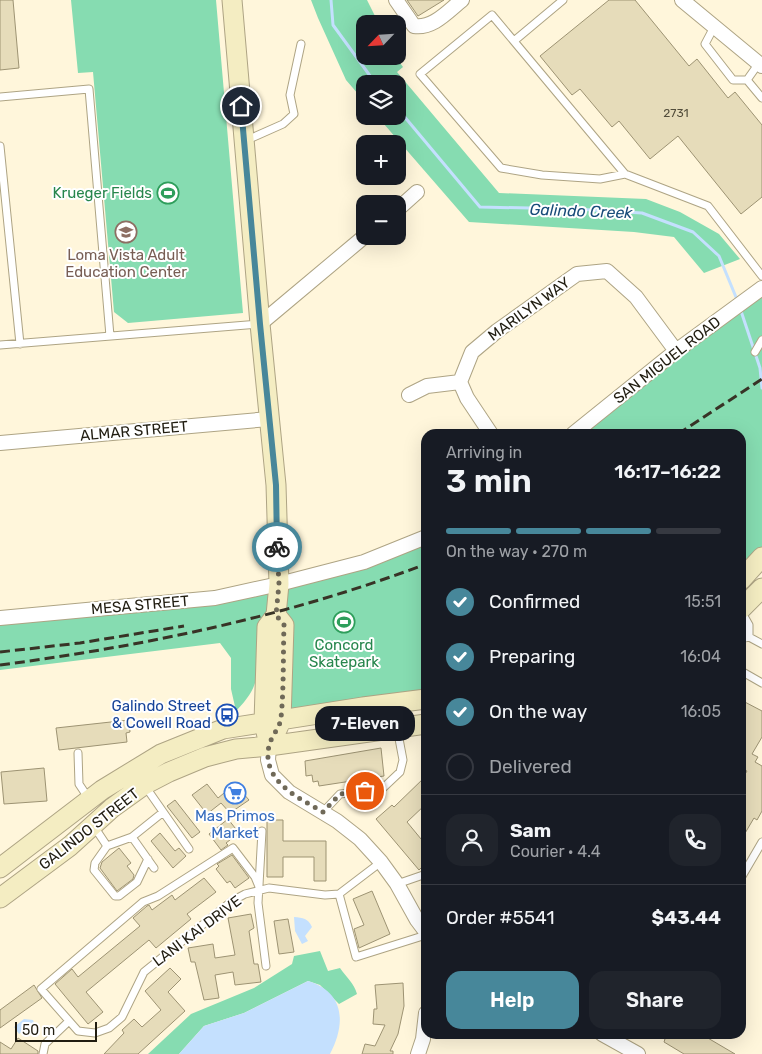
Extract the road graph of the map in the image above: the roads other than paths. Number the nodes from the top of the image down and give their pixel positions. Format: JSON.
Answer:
{"nodes":[{"id":1,"x":232,"y":0,"type":"edge"},
{"id":2,"x":396,"y":0,"type":"edge"},
{"id":3,"x":462,"y":0,"type":"edge"},
{"id":4,"x":563,"y":0,"type":"edge"},
{"id":5,"x":682,"y":0,"type":"edge"},
{"id":6,"x":714,"y":26,"type":"junction"},
{"id":7,"x":514,"y":41,"type":"junction"},
{"id":8,"x":301,"y":44,"type":"dead end"},
{"id":9,"x":761,"y":64,"type":"edge"},
{"id":10,"x":747,"y":80,"type":"junction"},
{"id":11,"x":0,"y":98,"type":"edge"},
{"id":12,"x":762,"y":98,"type":"edge"},
{"id":13,"x":244,"y":141,"type":"junction"},
{"id":14,"x":0,"y":146,"type":"edge"},
{"id":15,"x":625,"y":174,"type":"junction"},
{"id":16,"x":417,"y":192,"type":"dead end"},
{"id":17,"x":406,"y":202,"type":"edge"},
{"id":18,"x":356,"y":244,"type":"edge"},
{"id":19,"x":762,"y":276,"type":"edge"},
{"id":20,"x":762,"y":288,"type":"edge"},
{"id":21,"x":260,"y":324,"type":"junction"},
{"id":22,"x":110,"y":336,"type":"junction"},
{"id":23,"x":762,"y":340,"type":"edge"},
{"id":24,"x":20,"y":344,"type":"junction"},
{"id":25,"x":0,"y":345,"type":"edge"},
{"id":26,"x":676,"y":351,"type":"junction"},
{"id":27,"x":755,"y":352,"type":"dead end"},
{"id":28,"x":460,"y":382,"type":"junction"},
{"id":29,"x":409,"y":395,"type":"dead end"},
{"id":30,"x":269,"y":419,"type":"junction"},
{"id":31,"x":488,"y":429,"type":"edge"},
{"id":32,"x":579,"y":429,"type":"edge"},
{"id":33,"x":0,"y":443,"type":"edge"},
{"id":34,"x":421,"y":539,"type":"edge"},
{"id":35,"x":762,"y":557,"type":"edge"},
{"id":36,"x":746,"y":575,"type":"edge"},
{"id":37,"x":279,"y":584,"type":"junction"},
{"id":38,"x":762,"y":588,"type":"edge"},
{"id":39,"x":746,"y":605,"type":"edge"},
{"id":40,"x":0,"y":618,"type":"edge"},
{"id":41,"x":746,"y":619,"type":"edge"},
{"id":42,"x":746,"y":635,"type":"edge"},
{"id":43,"x":746,"y":638,"type":"edge"},
{"id":44,"x":762,"y":644,"type":"edge"},
{"id":45,"x":746,"y":674,"type":"edge"},
{"id":46,"x":762,"y":683,"type":"edge"},
{"id":47,"x":421,"y":700,"type":"edge"},
{"id":48,"x":272,"y":722,"type":"junction"},
{"id":49,"x":421,"y":725,"type":"edge"},
{"id":50,"x":397,"y":728,"type":"junction"},
{"id":51,"x":269,"y":746,"type":"junction"},
{"id":52,"x":78,"y":753,"type":"dead end"},
{"id":53,"x":144,"y":785,"type":"junction"},
{"id":54,"x":90,"y":800,"type":"junction"},
{"id":55,"x":323,"y":812,"type":"junction"},
{"id":56,"x":162,"y":813,"type":"junction"},
{"id":57,"x":93,"y":825,"type":"junction"},
{"id":58,"x":262,"y":831,"type":"dead end"},
{"id":59,"x":132,"y":837,"type":"junction"},
{"id":60,"x":762,"y":842,"type":"edge"},
{"id":61,"x":29,"y":845,"type":"junction"},
{"id":62,"x":107,"y":846,"type":"junction"},
{"id":63,"x":189,"y":849,"type":"dead end"},
{"id":64,"x":148,"y":859,"type":"junction"},
{"id":65,"x":381,"y":862,"type":"junction"},
{"id":66,"x":0,"y":868,"type":"edge"},
{"id":67,"x":154,"y":868,"type":"dead end"},
{"id":68,"x":746,"y":869,"type":"edge"},
{"id":69,"x":421,"y":876,"type":"edge"},
{"id":70,"x":397,"y":884,"type":"junction"},
{"id":71,"x":260,"y":889,"type":"junction"},
{"id":72,"x":7,"y":892,"type":"edge"},
{"id":73,"x":339,"y":894,"type":"junction"},
{"id":74,"x":421,"y":926,"type":"edge"},
{"id":75,"x":421,"y":935,"type":"edge"},
{"id":76,"x":266,"y":966,"type":"dead end"},
{"id":77,"x":69,"y":1021,"type":"junction"},
{"id":78,"x":423,"y":1039,"type":"edge"},
{"id":79,"x":611,"y":1039,"type":"edge"},
{"id":80,"x":44,"y":1054,"type":"edge"},
{"id":81,"x":418,"y":1054,"type":"edge"},
{"id":82,"x":638,"y":1054,"type":"edge"}],
"edges":[{"from":1,"to":13,"type":"main road"},
{"from":2,"to":3,"type":"street"},
{"from":4,"to":7,"type":"lane"},
{"from":5,"to":6,"type":"street"},
{"from":6,"to":9,"type":"street"},
{"from":6,"to":10,"type":"lane"},
{"from":7,"to":15,"type":"lane"},
{"from":7,"to":15,"type":"lane"},
{"from":8,"to":13,"type":"lane"},
{"from":9,"to":10,"type":"lane"},
{"from":10,"to":12,"type":"lane"},
{"from":11,"to":22,"type":"lane"},
{"from":13,"to":21,"type":"main road"},
{"from":14,"to":24,"type":"lane"},
{"from":15,"to":19,"type":"lane"},
{"from":16,"to":17,"type":"street"},
{"from":18,"to":21,"type":"street"},
{"from":20,"to":26,"type":"street","name":"SAN MIGUEL ROAD"},
{"from":21,"to":22,"type":"lane"},
{"from":21,"to":30,"type":"main road"},
{"from":22,"to":24,"type":"lane"},
{"from":23,"to":27,"type":"lane"},
{"from":24,"to":25,"type":"lane"},
{"from":26,"to":28,"type":"street","name":"MARILYN WAY"},
{"from":26,"to":32,"type":"street","name":"SAN MIGUEL ROAD"},
{"from":28,"to":29,"type":"street"},
{"from":28,"to":31,"type":"street"},
{"from":30,"to":33,"type":"street","name":"ALMAR STREET"},
{"from":30,"to":37,"type":"main road"},
{"from":34,"to":37,"type":"street"},
{"from":35,"to":36,"type":"main road"},
{"from":37,"to":40,"type":"street","name":"MESA STREET"},
{"from":37,"to":48,"type":"main road"},
{"from":38,"to":39,"type":"main road"},
{"from":41,"to":42,"type":"lane"},
{"from":43,"to":44,"type":"lane"},
{"from":45,"to":46,"type":"lane"},
{"from":47,"to":48,"type":"main road","name":"GALINDO STREET"},
{"from":48,"to":51,"type":"main road"},
{"from":48,"to":54,"type":"main road","name":"GALINDO STREET"},
{"from":49,"to":50,"type":"main road","name":"GALINDO STREET"},
{"from":50,"to":51,"type":"main road","name":"GALINDO STREET"},
{"from":50,"to":55,"type":"lane"},
{"from":51,"to":53,"type":"main road","name":"GALINDO STREET"},
{"from":51,"to":55,"type":"street"},
{"from":52,"to":54,"type":"lane"},
{"from":53,"to":56,"type":"lane"},
{"from":53,"to":57,"type":"main road","name":"GALINDO STREET"},
{"from":54,"to":61,"type":"main road","name":"GALINDO STREET"},
{"from":55,"to":65,"type":"street"},
{"from":56,"to":59,"type":"lane"},
{"from":56,"to":63,"type":"lane"},
{"from":57,"to":62,"type":"lane"},
{"from":57,"to":72,"type":"main road","name":"GALINDO STREET"},
{"from":58,"to":71,"type":"lane"},
{"from":59,"to":62,"type":"lane"},
{"from":59,"to":64,"type":"lane"},
{"from":60,"to":68,"type":"lane"},
{"from":61,"to":66,"type":"main road","name":"GALINDO STREET"},
{"from":61,"to":72,"type":"main road"},
{"from":62,"to":64,"type":"lane"},
{"from":64,"to":67,"type":"lane"},
{"from":65,"to":70,"type":"street"},
{"from":65,"to":73,"type":"lane"},
{"from":69,"to":70,"type":"lane"},
{"from":70,"to":74,"type":"street"},
{"from":71,"to":73,"type":"lane","name":"LANI KAI DRIVE"},
{"from":71,"to":76,"type":"lane"},
{"from":71,"to":77,"type":"lane","name":"LANI KAI DRIVE"},
{"from":71,"to":77,"type":"lane"},
{"from":73,"to":75,"type":"lane"},
{"from":77,"to":80,"type":"lane"},
{"from":78,"to":81,"type":"street"},
{"from":79,"to":82,"type":"street"}]}
